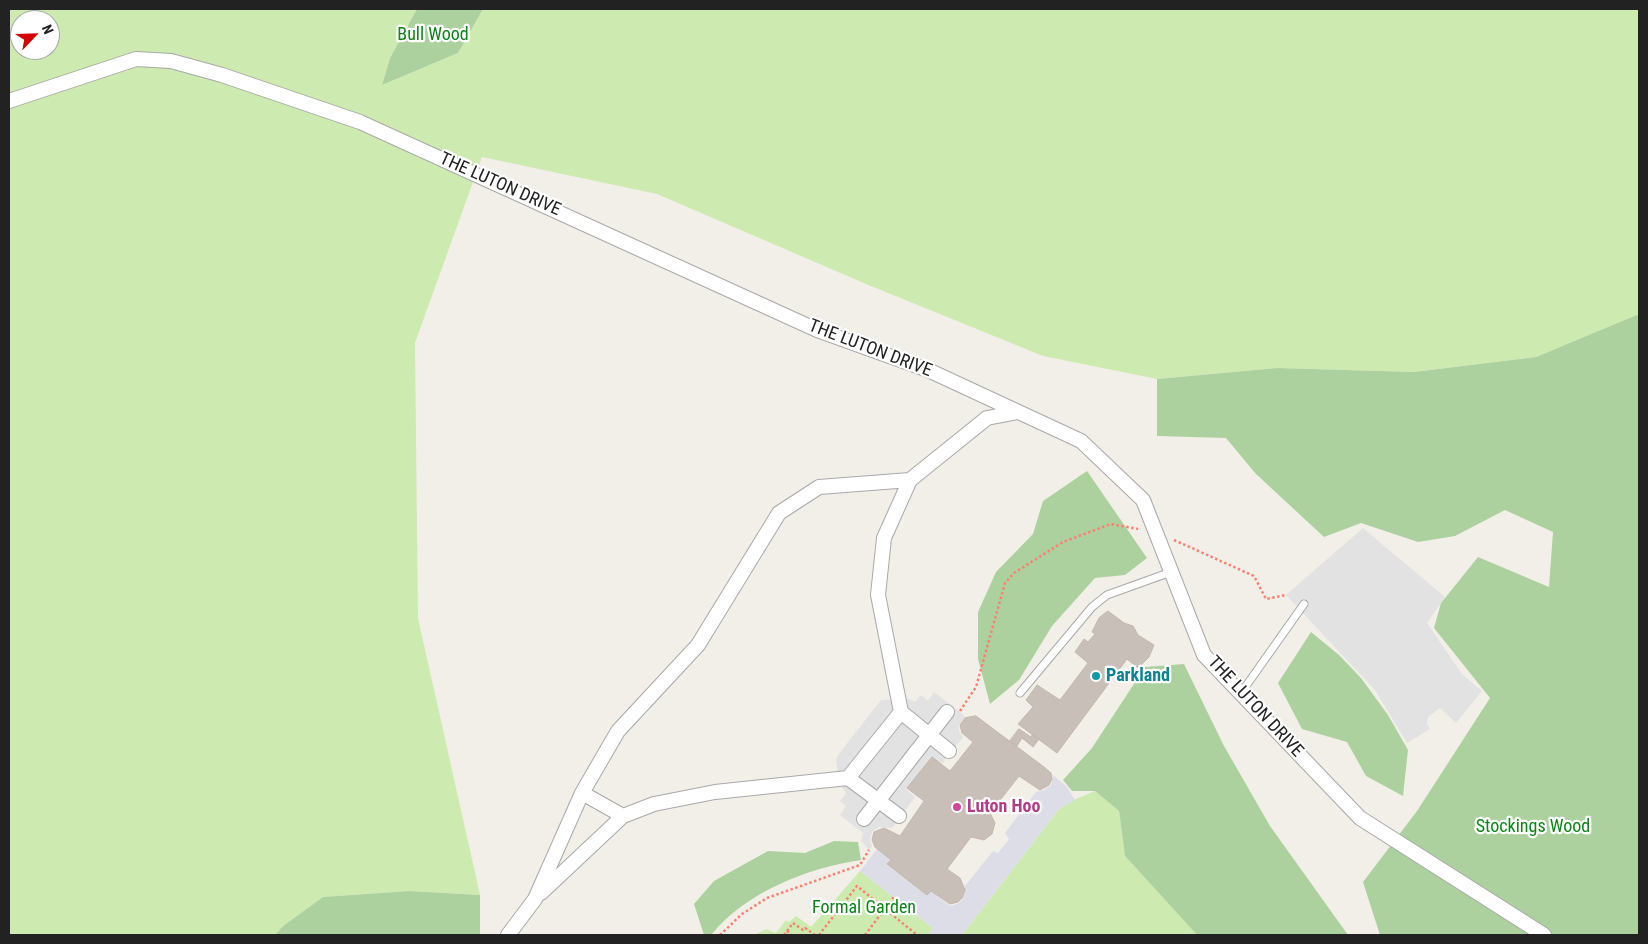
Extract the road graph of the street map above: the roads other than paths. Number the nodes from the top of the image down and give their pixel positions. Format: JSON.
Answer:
{"nodes":[{"id":1,"x":9,"y":102,"type":"edge"},
{"id":2,"x":1018,"y":412,"type":"junction"},
{"id":3,"x":910,"y":480,"type":"junction"},
{"id":4,"x":1171,"y":572,"type":"junction"},
{"id":5,"x":1304,"y":604,"type":"dead end"},
{"id":6,"x":1020,"y":693,"type":"dead end"},
{"id":7,"x":1241,"y":693,"type":"junction"},
{"id":8,"x":900,"y":712,"type":"junction"},
{"id":9,"x":953,"y":712,"type":"road end"},
{"id":10,"x":929,"y":735,"type":"junction"},
{"id":11,"x":949,"y":751,"type":"dead end"},
{"id":12,"x":848,"y":778,"type":"junction"},
{"id":13,"x":582,"y":793,"type":"junction"},
{"id":14,"x":878,"y":801,"type":"junction"},
{"id":15,"x":623,"y":816,"type":"junction"},
{"id":16,"x":899,"y":816,"type":"dead end"},
{"id":17,"x":864,"y":819,"type":"dead end"},
{"id":18,"x":535,"y":898,"type":"junction"},
{"id":19,"x":508,"y":935,"type":"edge"},
{"id":20,"x":1544,"y":935,"type":"edge"}],
"edges":[{"from":1,"to":2,"type":"street","name":"THE LUTON DRIVE"},
{"from":2,"to":3,"type":"street"},
{"from":2,"to":4,"type":"street","name":"THE LUTON DRIVE"},
{"from":3,"to":8,"type":"street"},
{"from":3,"to":13,"type":"street"},
{"from":4,"to":6,"type":"lane"},
{"from":4,"to":7,"type":"street","name":"THE LUTON DRIVE"},
{"from":5,"to":7,"type":"lane"},
{"from":7,"to":20,"type":"street","name":"THE LUTON DRIVE"},
{"from":8,"to":10,"type":"street"},
{"from":8,"to":12,"type":"street"},
{"from":9,"to":10,"type":"street"},
{"from":10,"to":11,"type":"street"},
{"from":10,"to":14,"type":"street"},
{"from":12,"to":14,"type":"street"},
{"from":12,"to":15,"type":"street"},
{"from":13,"to":15,"type":"street"},
{"from":13,"to":18,"type":"street"},
{"from":14,"to":16,"type":"street"},
{"from":14,"to":17,"type":"street"},
{"from":15,"to":18,"type":"street"},
{"from":18,"to":19,"type":"street"}]}
